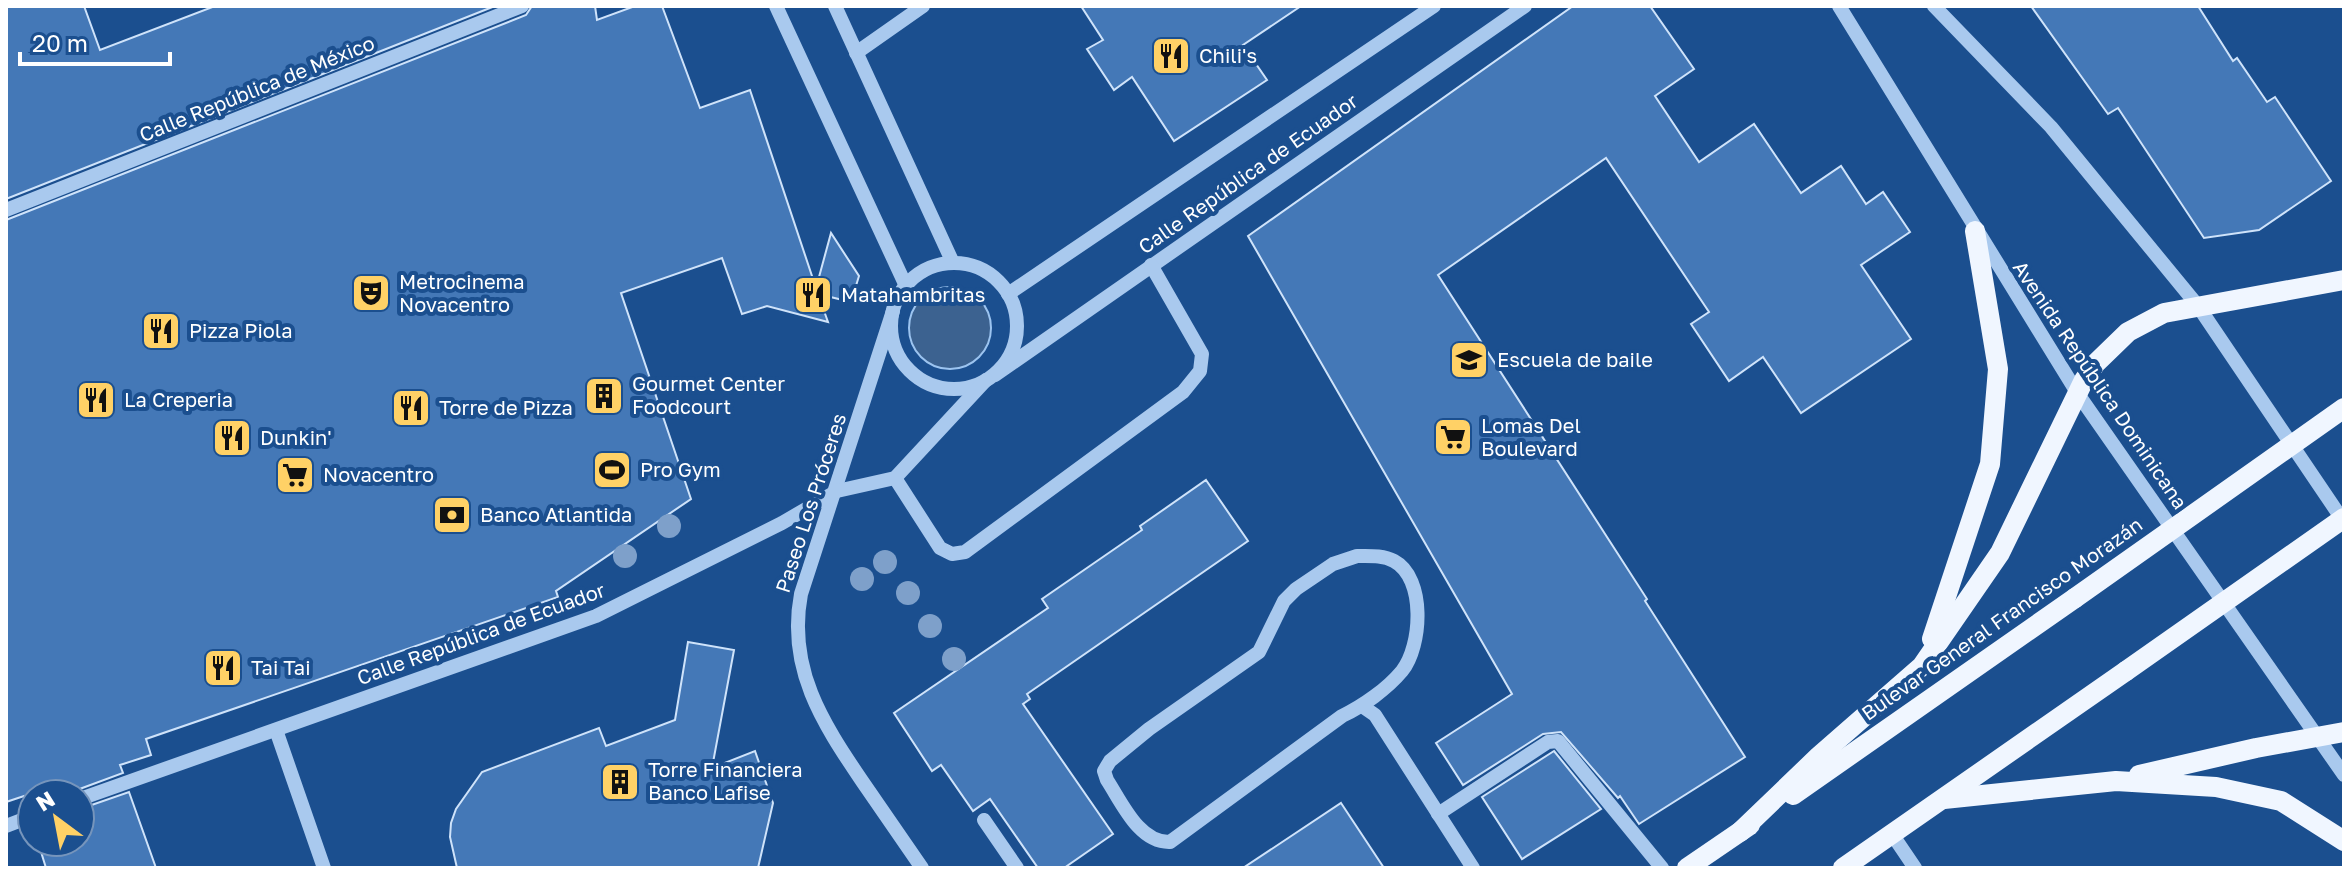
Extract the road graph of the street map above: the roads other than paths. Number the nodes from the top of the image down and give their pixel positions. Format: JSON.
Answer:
{"nodes":[{"id":1,"x":522,"y":6,"type":"edge"},
{"id":2,"x":776,"y":6,"type":"edge"},
{"id":3,"x":835,"y":6,"type":"edge"},
{"id":4,"x":923,"y":6,"type":"edge"},
{"id":5,"x":1434,"y":6,"type":"edge"},
{"id":6,"x":1525,"y":6,"type":"edge"},
{"id":7,"x":1839,"y":6,"type":"edge"},
{"id":8,"x":1934,"y":6,"type":"edge"},
{"id":9,"x":856,"y":53,"type":"junction"},
{"id":10,"x":6,"y":210,"type":"edge"},
{"id":11,"x":1975,"y":231,"type":"junction"},
{"id":12,"x":953,"y":263,"type":"junction"},
{"id":13,"x":1151,"y":265,"type":"junction"},
{"id":14,"x":2344,"y":280,"type":"edge"},
{"id":15,"x":906,"y":286,"type":"junction"},
{"id":16,"x":1008,"y":294,"type":"junction"},
{"id":17,"x":2198,"y":306,"type":"junction"},
{"id":18,"x":893,"y":311,"type":"junction"},
{"id":19,"x":990,"y":378,"type":"junction"},
{"id":20,"x":2078,"y":394,"type":"junction"},
{"id":21,"x":2344,"y":408,"type":"edge"},
{"id":22,"x":895,"y":478,"type":"junction"},
{"id":23,"x":837,"y":491,"type":"junction"},
{"id":24,"x":2344,"y":520,"type":"edge"},
{"id":25,"x":1922,"y":666,"type":"junction"},
{"id":26,"x":1362,"y":706,"type":"junction"},
{"id":27,"x":276,"y":730,"type":"junction"},
{"id":28,"x":2344,"y":732,"type":"edge"},
{"id":29,"x":2317,"y":738,"type":"junction"},
{"id":30,"x":2344,"y":775,"type":"edge"},
{"id":31,"x":2116,"y":781,"type":"junction"},
{"id":32,"x":96,"y":793,"type":"edge"},
{"id":33,"x":1944,"y":799,"type":"junction"},
{"id":34,"x":1438,"y":814,"type":"junction"},
{"id":35,"x":984,"y":820,"type":"dead end"},
{"id":36,"x":1740,"y":832,"type":"junction"},
{"id":37,"x":1892,"y":834,"type":"junction"},
{"id":38,"x":2344,"y":841,"type":"edge"},
{"id":39,"x":324,"y":868,"type":"edge"},
{"id":40,"x":922,"y":868,"type":"edge"},
{"id":41,"x":1017,"y":868,"type":"edge"},
{"id":42,"x":1473,"y":868,"type":"edge"},
{"id":43,"x":1662,"y":868,"type":"edge"},
{"id":44,"x":1687,"y":868,"type":"edge"},
{"id":45,"x":1843,"y":868,"type":"edge"},
{"id":46,"x":1915,"y":868,"type":"edge"}],
"edges":[{"from":1,"to":10,"type":"street","name":"Calle República de México"},
{"from":2,"to":15,"type":"street"},
{"from":3,"to":9,"type":"street"},
{"from":4,"to":9,"type":"street"},
{"from":5,"to":16,"type":"street","name":"Calle República de Ecuador"},
{"from":6,"to":13,"type":"street","name":"Calle República de Ecuador"},
{"from":7,"to":11,"type":"street","name":"Avenida República Dominicana"},
{"from":8,"to":17,"type":"street"},
{"from":9,"to":12,"type":"street"},
{"from":11,"to":20,"type":"street","name":"Avenida República Dominicana"},
{"from":11,"to":25,"type":"main road"},
{"from":12,"to":15,"type":"street"},
{"from":12,"to":16,"type":"street"},
{"from":13,"to":19,"type":"street","name":"Calle República de Ecuador"},
{"from":13,"to":22,"type":"street"},
{"from":14,"to":17,"type":"main road"},
{"from":15,"to":18,"type":"street"},
{"from":16,"to":19,"type":"street"},
{"from":17,"to":20,"type":"main road"},
{"from":17,"to":24,"type":"street"},
{"from":18,"to":19,"type":"street"},
{"from":18,"to":23,"type":"street","name":"Paseo Los Próceres"},
{"from":19,"to":22,"type":"street","name":"Calle República de Ecuador"},
{"from":20,"to":25,"type":"main road"},
{"from":20,"to":29,"type":"street","name":"Avenida República Dominicana"},
{"from":21,"to":36,"type":"main road","name":"Bulevar General Francisco Morazán","bridge":true},
{"from":22,"to":23,"type":"street","name":"Calle República de Ecuador"},
{"from":23,"to":27,"type":"street","name":"Calle República de Ecuador"},
{"from":23,"to":40,"type":"street","name":"Paseo Los Próceres"},
{"from":24,"to":33,"type":"main road","bridge":true},
{"from":25,"to":36,"type":"main road"},
{"from":26,"to":26,"type":"street"},
{"from":26,"to":34,"type":"street"},
{"from":27,"to":32,"type":"street","name":"Calle República de Ecuador"},
{"from":27,"to":39,"type":"street"},
{"from":28,"to":29,"type":"main road"},
{"from":29,"to":30,"type":"street","name":"Avenida República Dominicana"},
{"from":29,"to":31,"type":"main road"},
{"from":31,"to":33,"type":"main road"},
{"from":31,"to":38,"type":"main road"},
{"from":33,"to":37,"type":"main road"},
{"from":34,"to":42,"type":"street"},
{"from":34,"to":43,"type":"street"},
{"from":35,"to":41,"type":"street"},
{"from":36,"to":44,"type":"main road","name":"Bulevar General Francisco Morazán"},
{"from":37,"to":45,"type":"main road"},
{"from":37,"to":46,"type":"street"}]}
